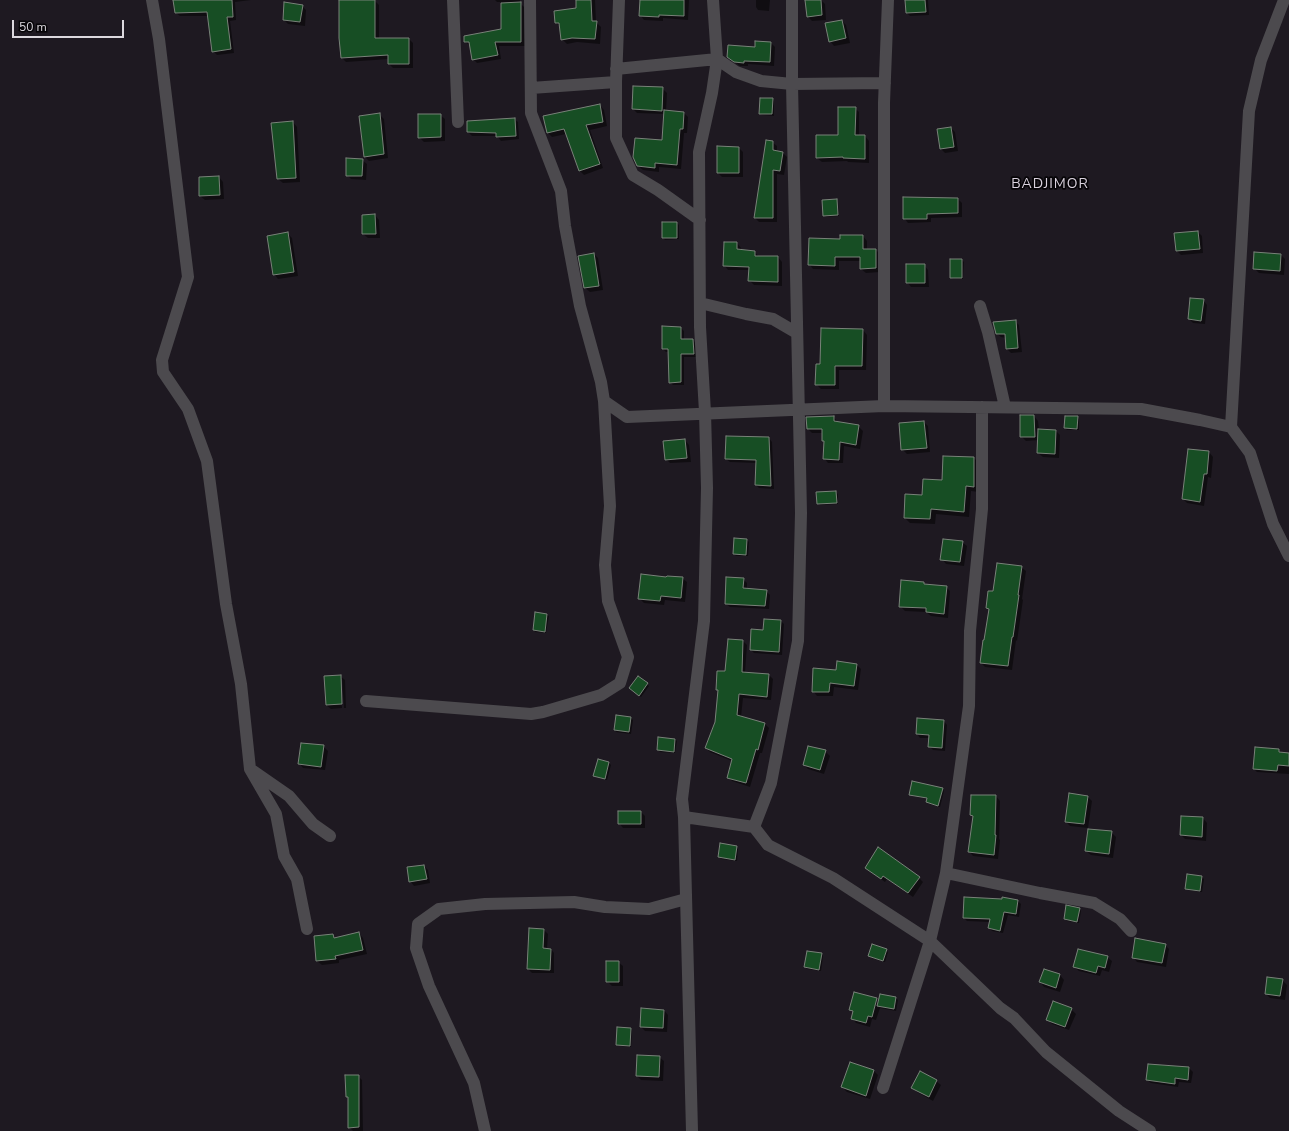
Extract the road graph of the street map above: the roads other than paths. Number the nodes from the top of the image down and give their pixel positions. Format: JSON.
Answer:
{"nodes":[{"id":1,"x":152,"y":0,"type":"edge"},
{"id":2,"x":453,"y":0,"type":"edge"},
{"id":3,"x":530,"y":0,"type":"edge"},
{"id":4,"x":619,"y":0,"type":"edge"},
{"id":5,"x":713,"y":0,"type":"edge"},
{"id":6,"x":792,"y":0,"type":"edge"},
{"id":7,"x":888,"y":0,"type":"edge"},
{"id":8,"x":1284,"y":0,"type":"edge"},
{"id":9,"x":717,"y":59,"type":"junction"},
{"id":10,"x":616,"y":76,"type":"junction"},
{"id":11,"x":792,"y":84,"type":"junction"},
{"id":12,"x":885,"y":84,"type":"junction"},
{"id":13,"x":531,"y":88,"type":"junction"},
{"id":14,"x":458,"y":122,"type":"dead end"},
{"id":15,"x":700,"y":220,"type":"junction"},
{"id":16,"x":700,"y":303,"type":"junction"},
{"id":17,"x":980,"y":306,"type":"dead end"},
{"id":18,"x":797,"y":333,"type":"junction"},
{"id":19,"x":604,"y":401,"type":"junction"},
{"id":20,"x":884,"y":406,"type":"junction"},
{"id":21,"x":982,"y":407,"type":"junction"},
{"id":22,"x":1005,"y":408,"type":"junction"},
{"id":23,"x":798,"y":409,"type":"junction"},
{"id":24,"x":705,"y":412,"type":"junction"},
{"id":25,"x":1231,"y":427,"type":"junction"},
{"id":26,"x":1289,"y":556,"type":"edge"},
{"id":27,"x":366,"y":700,"type":"dead end"},
{"id":28,"x":250,"y":769,"type":"junction"},
{"id":29,"x":684,"y":817,"type":"junction"},
{"id":30,"x":754,"y":827,"type":"junction"},
{"id":31,"x":330,"y":836,"type":"dead end"},
{"id":32,"x":946,"y":873,"type":"junction"},
{"id":33,"x":686,"y":899,"type":"junction"},
{"id":34,"x":307,"y":929,"type":"dead end"},
{"id":35,"x":1131,"y":932,"type":"dead end"},
{"id":36,"x":930,"y":941,"type":"junction"},
{"id":37,"x":883,"y":1088,"type":"dead end"},
{"id":38,"x":485,"y":1131,"type":"edge"},
{"id":39,"x":692,"y":1131,"type":"edge"},
{"id":40,"x":1150,"y":1131,"type":"edge"}],
"edges":[{"from":1,"to":28,"type":"street"},
{"from":2,"to":14,"type":"street"},
{"from":3,"to":13,"type":"street"},
{"from":4,"to":10,"type":"street"},
{"from":5,"to":9,"type":"street"},
{"from":6,"to":11,"type":"street"},
{"from":7,"to":12,"type":"street"},
{"from":8,"to":25,"type":"street"},
{"from":9,"to":10,"type":"street"},
{"from":9,"to":11,"type":"street"},
{"from":9,"to":15,"type":"street"},
{"from":10,"to":13,"type":"street"},
{"from":10,"to":15,"type":"street"},
{"from":11,"to":12,"type":"street"},
{"from":11,"to":18,"type":"street"},
{"from":12,"to":20,"type":"street"},
{"from":13,"to":19,"type":"street"},
{"from":15,"to":16,"type":"street"},
{"from":16,"to":18,"type":"street"},
{"from":16,"to":24,"type":"street"},
{"from":17,"to":22,"type":"street"},
{"from":18,"to":23,"type":"street"},
{"from":19,"to":24,"type":"street"},
{"from":19,"to":27,"type":"street"},
{"from":20,"to":21,"type":"street"},
{"from":20,"to":23,"type":"street"},
{"from":21,"to":22,"type":"street"},
{"from":21,"to":32,"type":"street"},
{"from":22,"to":25,"type":"street"},
{"from":23,"to":24,"type":"street"},
{"from":23,"to":30,"type":"street"},
{"from":24,"to":29,"type":"street"},
{"from":25,"to":26,"type":"street"},
{"from":28,"to":31,"type":"street"},
{"from":28,"to":34,"type":"street"},
{"from":29,"to":30,"type":"street"},
{"from":29,"to":33,"type":"street"},
{"from":30,"to":36,"type":"street"},
{"from":32,"to":35,"type":"street"},
{"from":32,"to":36,"type":"street"},
{"from":33,"to":38,"type":"street"},
{"from":33,"to":39,"type":"street"},
{"from":36,"to":37,"type":"street"},
{"from":36,"to":40,"type":"street"}]}
